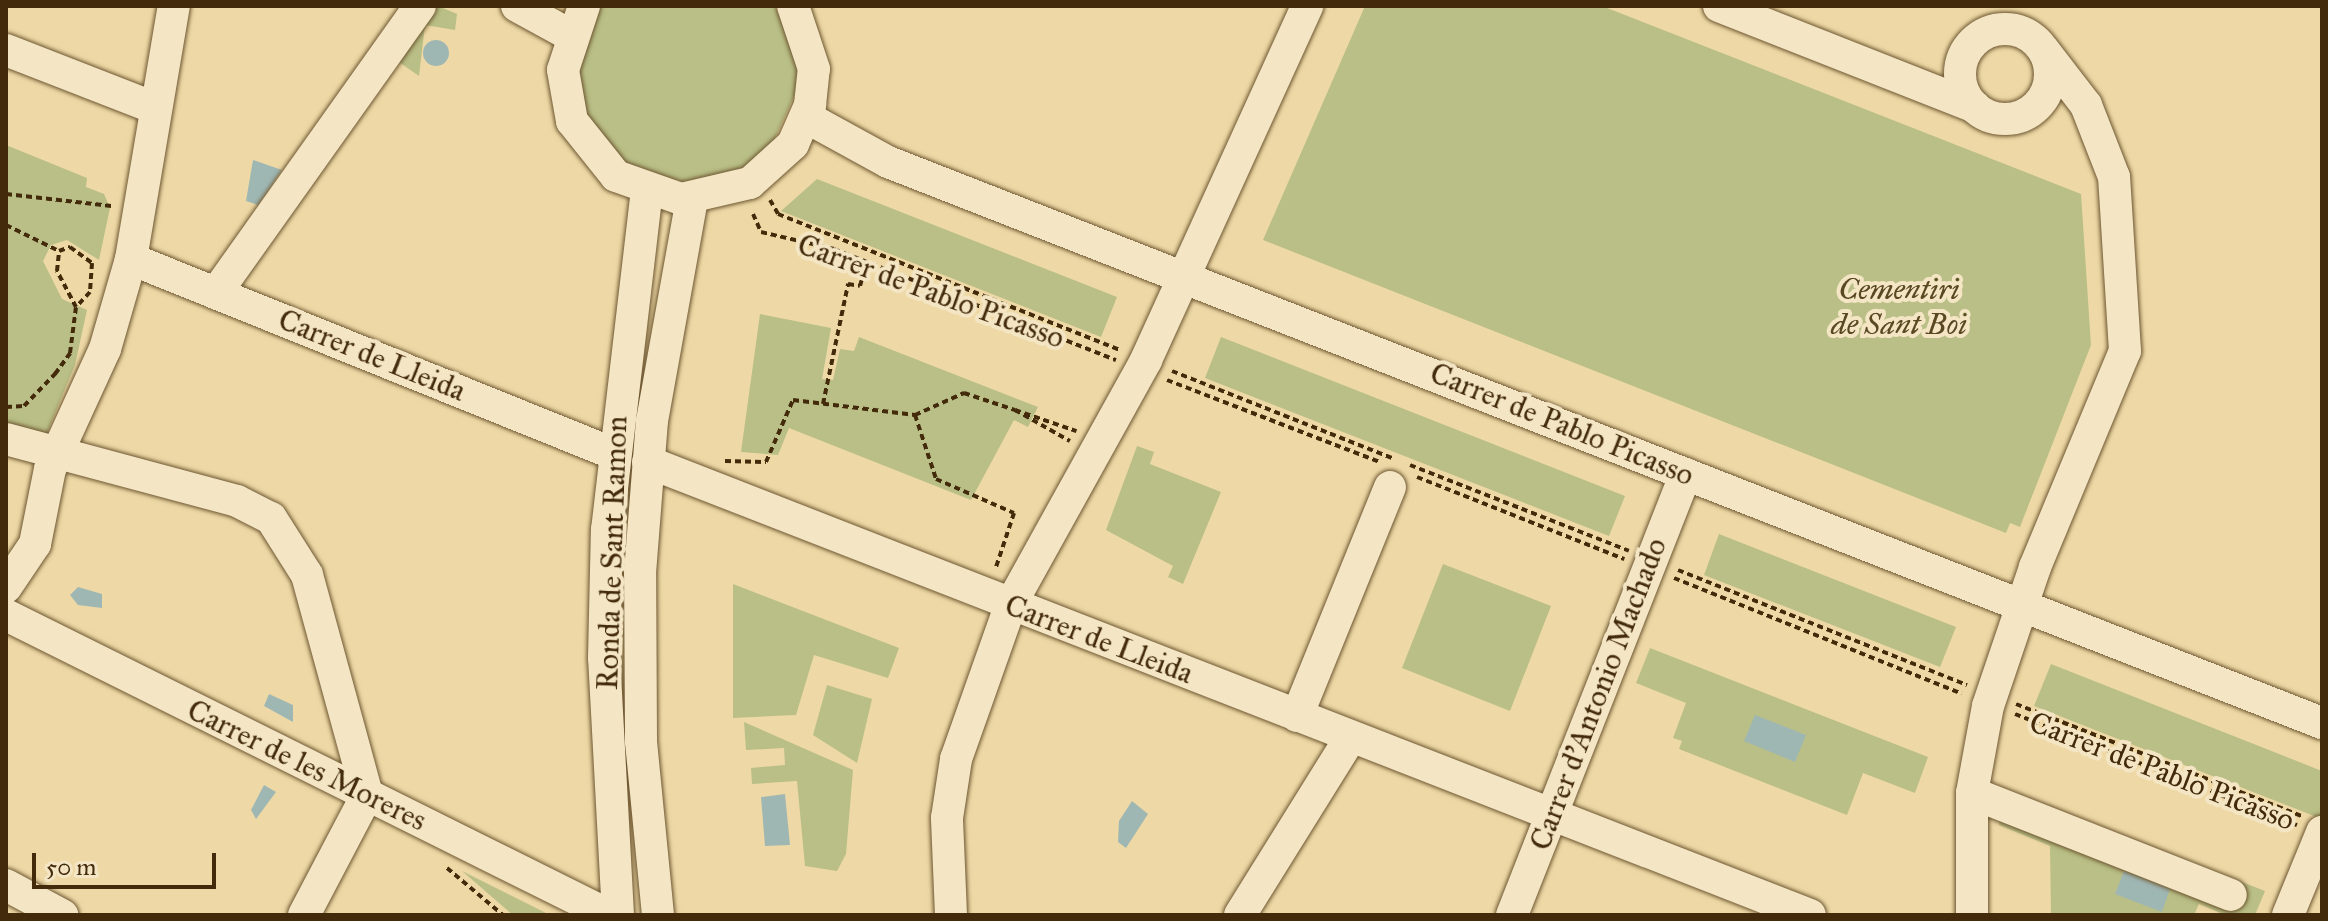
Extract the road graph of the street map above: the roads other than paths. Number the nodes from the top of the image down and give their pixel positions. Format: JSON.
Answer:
{"nodes":[{"id":1,"x":420,"y":6,"type":"edge"},
{"id":2,"x":517,"y":6,"type":"edge"},
{"id":3,"x":584,"y":6,"type":"edge"},
{"id":4,"x":793,"y":6,"type":"edge"},
{"id":5,"x":1307,"y":6,"type":"edge"},
{"id":6,"x":1719,"y":6,"type":"edge"},
{"id":7,"x":2018,"y":6,"type":"edge"},
{"id":8,"x":170,"y":7,"type":"edge"},
{"id":9,"x":1988,"y":19,"type":"edge"},
{"id":10,"x":570,"y":35,"type":"junction"},
{"id":11,"x":2038,"y":44,"type":"junction"},
{"id":12,"x":6,"y":50,"type":"edge"},
{"id":13,"x":1975,"y":107,"type":"junction"},
{"id":14,"x":155,"y":108,"type":"junction"},
{"id":15,"x":806,"y":117,"type":"junction"},
{"id":16,"x":647,"y":192,"type":"junction"},
{"id":17,"x":692,"y":199,"type":"junction"},
{"id":18,"x":131,"y":259,"type":"junction"},
{"id":19,"x":1187,"y":275,"type":"junction"},
{"id":20,"x":216,"y":293,"type":"junction"},
{"id":21,"x":6,"y":439,"type":"edge"},
{"id":22,"x":62,"y":452,"type":"junction"},
{"id":23,"x":612,"y":453,"type":"junction"},
{"id":24,"x":648,"y":462,"type":"junction"},
{"id":25,"x":1686,"y":474,"type":"junction"},
{"id":26,"x":1390,"y":487,"type":"dead end"},
{"id":27,"x":6,"y":587,"type":"edge"},
{"id":28,"x":1011,"y":604,"type":"junction"},
{"id":29,"x":2020,"y":606,"type":"junction"},
{"id":30,"x":6,"y":615,"type":"edge"},
{"id":31,"x":1297,"y":716,"type":"junction"},
{"id":32,"x":2322,"y":723,"type":"edge"},
{"id":33,"x":1351,"y":737,"type":"junction"},
{"id":34,"x":1972,"y":793,"type":"junction"},
{"id":35,"x":367,"y":795,"type":"junction"},
{"id":36,"x":1551,"y":814,"type":"junction"},
{"id":37,"x":2317,"y":828,"type":"edge"},
{"id":38,"x":6,"y":885,"type":"edge"},
{"id":39,"x":2231,"y":895,"type":"dead end"},
{"id":40,"x":44,"y":911,"type":"edge"},
{"id":41,"x":304,"y":915,"type":"edge"},
{"id":42,"x":609,"y":915,"type":"edge"},
{"id":43,"x":618,"y":915,"type":"edge"},
{"id":44,"x":658,"y":915,"type":"edge"},
{"id":45,"x":951,"y":915,"type":"edge"},
{"id":46,"x":1240,"y":915,"type":"edge"},
{"id":47,"x":1512,"y":915,"type":"edge"},
{"id":48,"x":1810,"y":915,"type":"edge"},
{"id":49,"x":1972,"y":915,"type":"edge"},
{"id":50,"x":2288,"y":915,"type":"edge"}],
"edges":[{"from":1,"to":20,"type":"street"},
{"from":2,"to":10,"type":"street"},
{"from":3,"to":10,"type":"street"},
{"from":4,"to":15,"type":"street"},
{"from":5,"to":19,"type":"street"},
{"from":6,"to":13,"type":"street"},
{"from":7,"to":11,"type":"street"},
{"from":8,"to":14,"type":"street"},
{"from":9,"to":11,"type":"street"},
{"from":9,"to":13,"type":"street"},
{"from":10,"to":16,"type":"street"},
{"from":11,"to":13,"type":"street"},
{"from":11,"to":29,"type":"street"},
{"from":12,"to":14,"type":"street"},
{"from":14,"to":18,"type":"street"},
{"from":15,"to":17,"type":"street"},
{"from":15,"to":19,"type":"street","name":"Carrer de Pablo Picasso"},
{"from":16,"to":17,"type":"street"},
{"from":16,"to":23,"type":"street","name":"Ronda de Sant Ramon"},
{"from":17,"to":24,"type":"street","name":"Ronda de Sant Ramon"},
{"from":18,"to":20,"type":"street","name":"Carrer de Lleida"},
{"from":18,"to":22,"type":"street"},
{"from":19,"to":25,"type":"street","name":"Carrer de Pablo Picasso"},
{"from":19,"to":28,"type":"street"},
{"from":20,"to":23,"type":"street","name":"Carrer de Lleida"},
{"from":21,"to":22,"type":"street"},
{"from":22,"to":27,"type":"street"},
{"from":22,"to":35,"type":"street"},
{"from":23,"to":43,"type":"street","name":"Ronda de Sant Ramon"},
{"from":24,"to":28,"type":"street","name":"Carrer de Lleida"},
{"from":24,"to":44,"type":"street","name":"Ronda de Sant Ramon"},
{"from":25,"to":29,"type":"street","name":"Carrer de Pablo Picasso"},
{"from":25,"to":36,"type":"street","name":"Carrer d'Antonio Machado"},
{"from":26,"to":31,"type":"street"},
{"from":28,"to":31,"type":"street","name":"Carrer de Lleida"},
{"from":28,"to":45,"type":"street"},
{"from":29,"to":32,"type":"street","name":"Carrer de Pablo Picasso"},
{"from":29,"to":34,"type":"street"},
{"from":30,"to":35,"type":"street","name":"Carrer de les Moreres"},
{"from":31,"to":33,"type":"street","name":"Carrer de Lleida"},
{"from":33,"to":36,"type":"street","name":"Carrer de Lleida"},
{"from":33,"to":46,"type":"street"},
{"from":34,"to":39,"type":"street"},
{"from":34,"to":49,"type":"street"},
{"from":35,"to":41,"type":"street"},
{"from":35,"to":42,"type":"street","name":"Carrer de les Moreres"},
{"from":36,"to":47,"type":"street","name":"Carrer d'Antonio Machado"},
{"from":36,"to":48,"type":"street","name":"Carrer de Lleida"},
{"from":37,"to":50,"type":"street"},
{"from":38,"to":40,"type":"street"}]}
